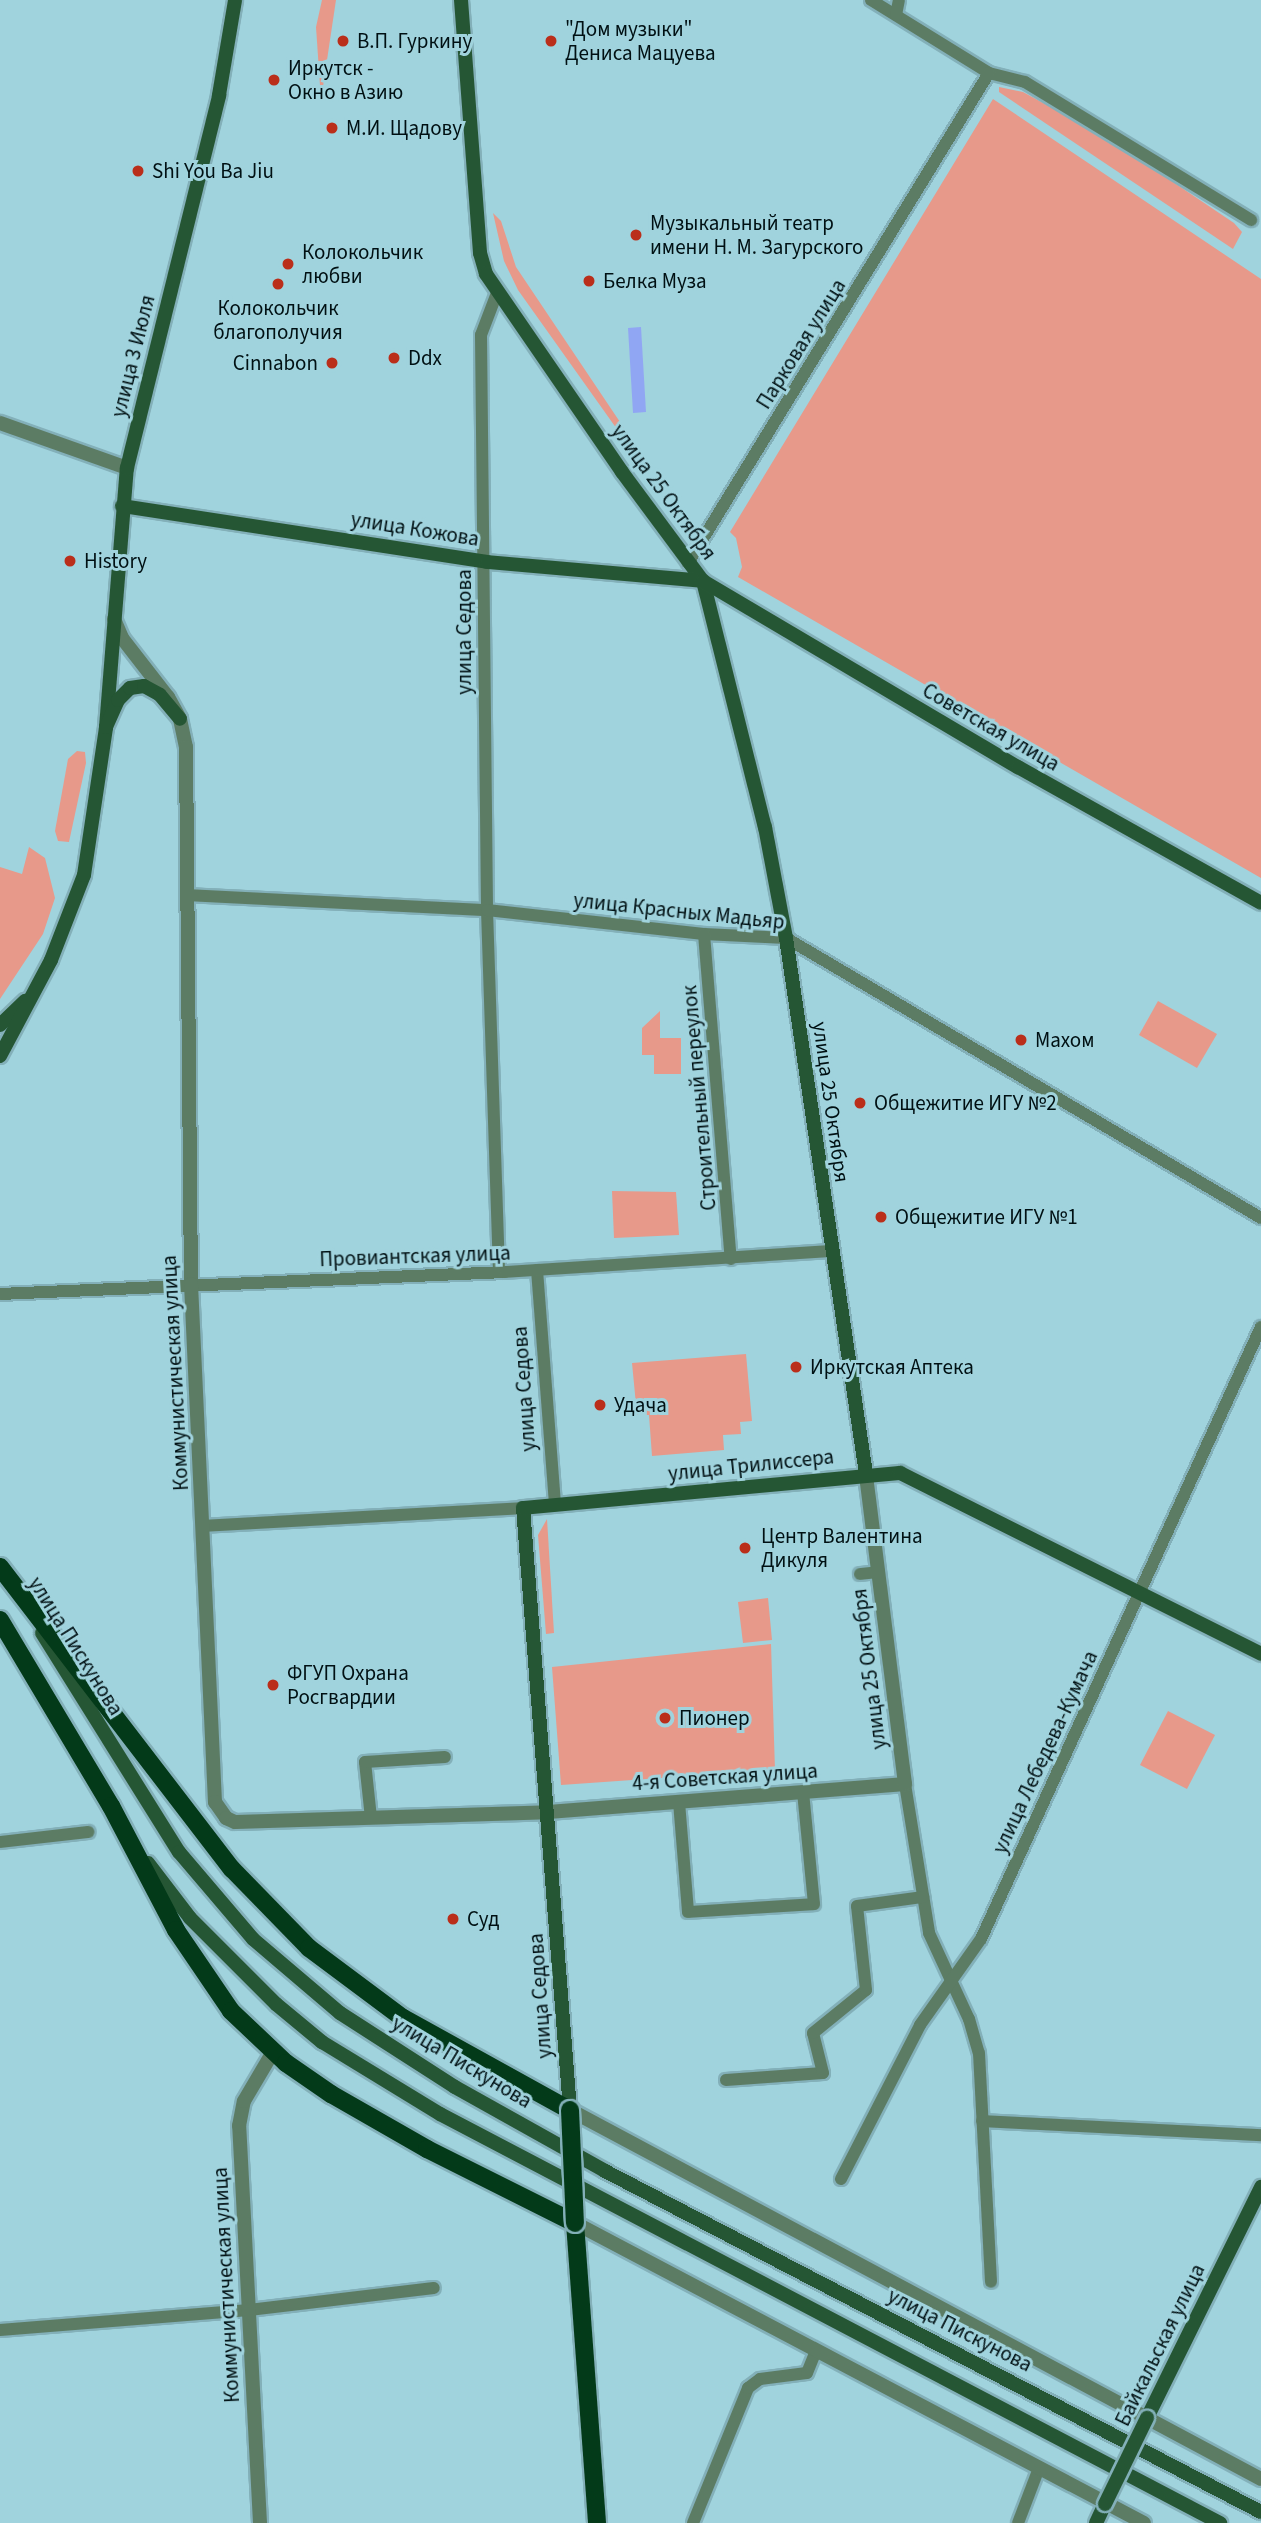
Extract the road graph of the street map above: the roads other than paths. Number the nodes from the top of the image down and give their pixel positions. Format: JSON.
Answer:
{"nodes":[{"id":1,"x":234,"y":0,"type":"edge"},
{"id":2,"x":461,"y":0,"type":"edge"},
{"id":3,"x":871,"y":0,"type":"edge"},
{"id":4,"x":899,"y":0,"type":"edge"},
{"id":5,"x":897,"y":15,"type":"junction"},
{"id":6,"x":989,"y":73,"type":"junction"},
{"id":7,"x":1251,"y":220,"type":"dead end"},
{"id":8,"x":497,"y":293,"type":"junction"},
{"id":9,"x":0,"y":423,"type":"edge"},
{"id":10,"x":127,"y":468,"type":"junction"},
{"id":11,"x":122,"y":506,"type":"junction"},
{"id":12,"x":486,"y":562,"type":"junction"},
{"id":13,"x":688,"y":563,"type":"junction"},
{"id":14,"x":703,"y":581,"type":"junction"},
{"id":15,"x":114,"y":619,"type":"junction"},
{"id":16,"x":180,"y":719,"type":"junction"},
{"id":17,"x":106,"y":727,"type":"junction"},
{"id":18,"x":187,"y":895,"type":"junction"},
{"id":19,"x":1261,"y":903,"type":"edge"},
{"id":20,"x":487,"y":910,"type":"junction"},
{"id":21,"x":704,"y":934,"type":"junction"},
{"id":22,"x":786,"y":938,"type":"junction"},
{"id":23,"x":37,"y":990,"type":"junction"},
{"id":24,"x":0,"y":1026,"type":"edge"},
{"id":25,"x":0,"y":1056,"type":"edge"},
{"id":26,"x":1261,"y":1218,"type":"edge"},
{"id":27,"x":832,"y":1251,"type":"junction"},
{"id":28,"x":731,"y":1259,"type":"junction"},
{"id":29,"x":537,"y":1270,"type":"junction"},
{"id":30,"x":499,"y":1272,"type":"junction"},
{"id":31,"x":191,"y":1284,"type":"junction"},
{"id":32,"x":0,"y":1294,"type":"edge"},
{"id":33,"x":1261,"y":1327,"type":"edge"},
{"id":34,"x":866,"y":1475,"type":"junction"},
{"id":35,"x":555,"y":1505,"type":"junction"},
{"id":36,"x":523,"y":1508,"type":"junction"},
{"id":37,"x":203,"y":1526,"type":"junction"},
{"id":38,"x":2,"y":1570,"type":"edge"},
{"id":39,"x":879,"y":1572,"type":"junction"},
{"id":40,"x":860,"y":1574,"type":"dead end"},
{"id":41,"x":1139,"y":1591,"type":"junction"},
{"id":42,"x":0,"y":1620,"type":"edge"},
{"id":43,"x":1261,"y":1654,"type":"edge"},
{"id":44,"x":445,"y":1757,"type":"dead end"},
{"id":45,"x":905,"y":1784,"type":"junction"},
{"id":46,"x":803,"y":1792,"type":"junction"},
{"id":47,"x":679,"y":1802,"type":"junction"},
{"id":48,"x":111,"y":1806,"type":"junction"},
{"id":49,"x":549,"y":1812,"type":"junction"},
{"id":50,"x":371,"y":1818,"type":"junction"},
{"id":51,"x":89,"y":1832,"type":"dead end"},
{"id":52,"x":0,"y":1842,"type":"edge"},
{"id":53,"x":923,"y":1897,"type":"junction"},
{"id":54,"x":950,"y":1981,"type":"junction"},
{"id":55,"x":273,"y":2052,"type":"junction"},
{"id":56,"x":726,"y":2080,"type":"dead end"},
{"id":57,"x":570,"y":2110,"type":"junction"},
{"id":58,"x":982,"y":2121,"type":"junction"},
{"id":59,"x":1261,"y":2135,"type":"edge"},
{"id":60,"x":841,"y":2179,"type":"dead end"},
{"id":61,"x":1261,"y":2187,"type":"edge"},
{"id":62,"x":575,"y":2223,"type":"junction"},
{"id":63,"x":991,"y":2282,"type":"dead end"},
{"id":64,"x":434,"y":2288,"type":"dead end"},
{"id":65,"x":249,"y":2310,"type":"junction"},
{"id":66,"x":0,"y":2330,"type":"edge"},
{"id":67,"x":816,"y":2351,"type":"junction"},
{"id":68,"x":1147,"y":2418,"type":"junction"},
{"id":69,"x":1039,"y":2468,"type":"junction"},
{"id":70,"x":1261,"y":2479,"type":"edge"},
{"id":71,"x":1105,"y":2504,"type":"junction"},
{"id":72,"x":1261,"y":2512,"type":"edge"},
{"id":73,"x":260,"y":2523,"type":"edge"},
{"id":74,"x":597,"y":2523,"type":"edge"},
{"id":75,"x":693,"y":2523,"type":"edge"},
{"id":76,"x":1018,"y":2523,"type":"edge"},
{"id":77,"x":1096,"y":2523,"type":"edge"},
{"id":78,"x":1144,"y":2523,"type":"edge"},
{"id":79,"x":1220,"y":2523,"type":"edge"}],
"edges":[{"from":1,"to":10,"type":"main road","name":"улица 3 Июля"},
{"from":2,"to":8,"type":"main road"},
{"from":3,"to":5,"type":"street"},
{"from":4,"to":5,"type":"street"},
{"from":5,"to":6,"type":"street"},
{"from":6,"to":7,"type":"street"},
{"from":6,"to":13,"type":"street","name":"Парковая улица"},
{"from":8,"to":12,"type":"street","name":"улица Седова"},
{"from":8,"to":13,"type":"main road","name":"улица 25 Октября"},
{"from":9,"to":10,"type":"street"},
{"from":10,"to":11,"type":"main road","name":"улица 3 Июля"},
{"from":11,"to":12,"type":"main road","name":"улица Кожова"},
{"from":11,"to":15,"type":"main road","name":"улица 3 Июля"},
{"from":12,"to":14,"type":"main road","name":"улица Кожова"},
{"from":12,"to":20,"type":"street","name":"улица Седова"},
{"from":13,"to":14,"type":"main road","name":"улица 25 Октября"},
{"from":14,"to":19,"type":"main road","name":"Советская улица"},
{"from":14,"to":22,"type":"main road","name":"улица 25 Октября"},
{"from":15,"to":16,"type":"street","name":"Коммунистическая улица"},
{"from":15,"to":17,"type":"main road","name":"улица 3 Июля"},
{"from":16,"to":17,"type":"main road"},
{"from":16,"to":18,"type":"street","name":"Коммунистическая улица"},
{"from":17,"to":23,"type":"main road"},
{"from":18,"to":20,"type":"street","name":"улица Красных Мадьяр"},
{"from":18,"to":31,"type":"street","name":"Коммунистическая улица"},
{"from":20,"to":21,"type":"street","name":"улица Красных Мадьяр"},
{"from":20,"to":30,"type":"street","name":"улица Седова"},
{"from":21,"to":22,"type":"street","name":"улица Красных Мадьяр"},
{"from":21,"to":28,"type":"street","name":"Строительный переулок"},
{"from":22,"to":26,"type":"street","name":"улица Красных Мадьяр"},
{"from":22,"to":27,"type":"main road","name":"улица 25 Октября"},
{"from":23,"to":24,"type":"main road"},
{"from":23,"to":25,"type":"main road"},
{"from":27,"to":28,"type":"street","name":"Провиантская улица"},
{"from":27,"to":34,"type":"main road","name":"улица 25 Октября"},
{"from":28,"to":29,"type":"street","name":"Провиантская улица"},
{"from":29,"to":30,"type":"street","name":"Провиантская улица"},
{"from":29,"to":35,"type":"street","name":"улица Седова"},
{"from":30,"to":31,"type":"street","name":"Провиантская улица"},
{"from":31,"to":32,"type":"street","name":"Провиантская улица"},
{"from":31,"to":37,"type":"street","name":"Коммунистическая улица"},
{"from":33,"to":41,"type":"street","name":"улица Лебедева-Кумача"},
{"from":34,"to":35,"type":"main road","name":"улица Трилиссера"},
{"from":34,"to":39,"type":"street","name":"улица 25 Октября"},
{"from":34,"to":41,"type":"main road","name":"улица Трилиссера"},
{"from":35,"to":36,"type":"main road","name":"улица Трилиссера"},
{"from":36,"to":37,"type":"street","name":"улица Трилиссера"},
{"from":36,"to":49,"type":"main road","name":"улица Седова"},
{"from":37,"to":50,"type":"street","name":"Коммунистическая улица"},
{"from":38,"to":57,"type":"main road","name":"улица Пискунова"},
{"from":38,"to":72,"type":"main road","name":"улица Пискунова"},
{"from":39,"to":40,"type":"street"},
{"from":39,"to":45,"type":"street","name":"улица 25 Октября"},
{"from":41,"to":43,"type":"main road","name":"улица Трилиссера"},
{"from":41,"to":54,"type":"street","name":"улица Лебедева-Кумача"},
{"from":42,"to":48,"type":"main road"},
{"from":44,"to":50,"type":"street"},
{"from":45,"to":46,"type":"street","name":"4-я Советская улица"},
{"from":45,"to":53,"type":"street","name":"улица 25 Октября"},
{"from":46,"to":47,"type":"street","name":"4-я Советская улица"},
{"from":46,"to":47,"type":"street"},
{"from":47,"to":49,"type":"street","name":"4-я Советская улица"},
{"from":48,"to":55,"type":"main road"},
{"from":48,"to":79,"type":"main road"},
{"from":49,"to":50,"type":"street","name":"Коммунистическая улица"},
{"from":49,"to":57,"type":"main road","name":"улица Седова"},
{"from":51,"to":52,"type":"street"},
{"from":53,"to":54,"type":"street","name":"улица 25 Октября"},
{"from":53,"to":56,"type":"street"},
{"from":54,"to":58,"type":"street","name":"улица 25 Октября"},
{"from":54,"to":60,"type":"street","name":"улица Лебедева-Кумача"},
{"from":55,"to":62,"type":"main road"},
{"from":55,"to":65,"type":"street","name":"Коммунистическая улица"},
{"from":57,"to":62,"type":"main road","name":"улица Седова","bridge":true},
{"from":57,"to":68,"type":"street","name":"улица Пискунова"},
{"from":58,"to":59,"type":"street"},
{"from":58,"to":63,"type":"street","name":"улица 25 Октября"},
{"from":61,"to":68,"type":"main road","name":"Байкальская улица"},
{"from":62,"to":67,"type":"street"},
{"from":62,"to":74,"type":"main road","name":"улица Седова"},
{"from":64,"to":65,"type":"street"},
{"from":65,"to":66,"type":"street"},
{"from":65,"to":73,"type":"street","name":"Коммунистическая улица"},
{"from":67,"to":69,"type":"street"},
{"from":67,"to":75,"type":"street"},
{"from":68,"to":70,"type":"street","name":"улица Пискунова"},
{"from":68,"to":71,"type":"main road","name":"Байкальская улица","bridge":true},
{"from":69,"to":71,"type":"street"},
{"from":69,"to":76,"type":"street"},
{"from":71,"to":77,"type":"main road","name":"Байкальская улица"},
{"from":71,"to":78,"type":"street"}]}
